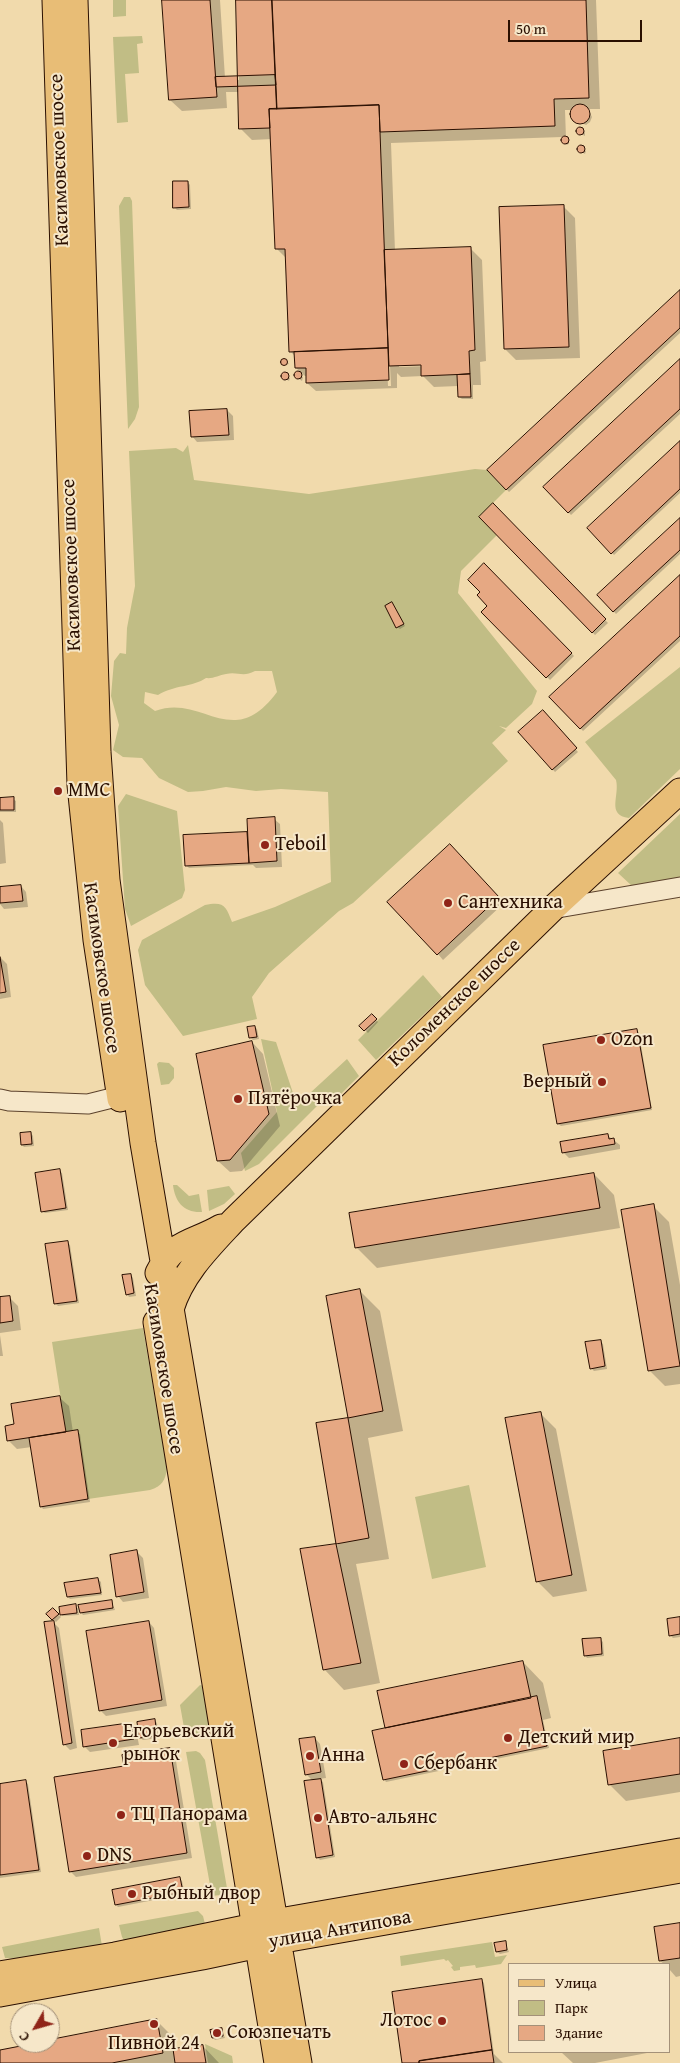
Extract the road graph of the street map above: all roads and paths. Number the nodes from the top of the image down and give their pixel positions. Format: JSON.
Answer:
{"nodes":[{"id":1,"x":55,"y":0,"type":"edge"},
{"id":2,"x":75,"y":0,"type":"edge"},
{"id":3,"x":680,"y":791,"type":"edge"},
{"id":4,"x":680,"y":886,"type":"edge"},
{"id":5,"x":552,"y":909,"type":"junction"},
{"id":6,"x":127,"y":1094,"type":"junction"},
{"id":7,"x":0,"y":1099,"type":"edge"},
{"id":8,"x":151,"y":1191,"type":"junction"},
{"id":9,"x":140,"y":1225,"type":"junction"},
{"id":10,"x":206,"y":1244,"type":"junction"},
{"id":11,"x":163,"y":1263,"type":"junction"},
{"id":12,"x":161,"y":1303,"type":"junction"},
{"id":13,"x":680,"y":1852,"type":"edge"},
{"id":14,"x":680,"y":1870,"type":"edge"},
{"id":15,"x":266,"y":1934,"type":"junction"},
{"id":16,"x":0,"y":1974,"type":"edge"},
{"id":17,"x":0,"y":1994,"type":"edge"},
{"id":18,"x":277,"y":2063,"type":"edge"},
{"id":19,"x":299,"y":2063,"type":"edge"}],
"edges":[{"from":1,"to":6,"type":"main road","name":"Касимовское шоссе"},
{"from":2,"to":6,"type":"main road","name":"Касимовское шоссе"},
{"from":3,"to":5,"type":"main road","name":"Коломенское шоссе"},
{"from":4,"to":5,"type":"street"},
{"from":5,"to":10,"type":"main road","name":"Коломенское шоссе"},
{"from":6,"to":7,"type":"street"},
{"from":6,"to":8,"type":"main road","name":"Касимовское шоссе"},
{"from":6,"to":9,"type":"main road","name":"Касимовское шоссе"},
{"from":8,"to":10,"type":"main road"},
{"from":8,"to":11,"type":"main road","name":"Касимовское шоссе"},
{"from":9,"to":11,"type":"main road"},
{"from":9,"to":12,"type":"main road","name":"Касимовское шоссе"},
{"from":10,"to":11,"type":"main road","name":"Коломенское шоссе"},
{"from":10,"to":12,"type":"main road","name":"Коломенское шоссе"},
{"from":11,"to":12,"type":"main road","name":"Касимовское шоссе"},
{"from":12,"to":15,"type":"main road","name":"Касимовское шоссе"},
{"from":13,"to":15,"type":"main road","name":"улица Антипова"},
{"from":14,"to":15,"type":"main road","name":"улица Антипова"},
{"from":15,"to":16,"type":"main road","name":"улица Антипова"},
{"from":15,"to":17,"type":"main road","name":"улица Антипова"},
{"from":15,"to":18,"type":"main road"},
{"from":15,"to":19,"type":"main road"}]}
